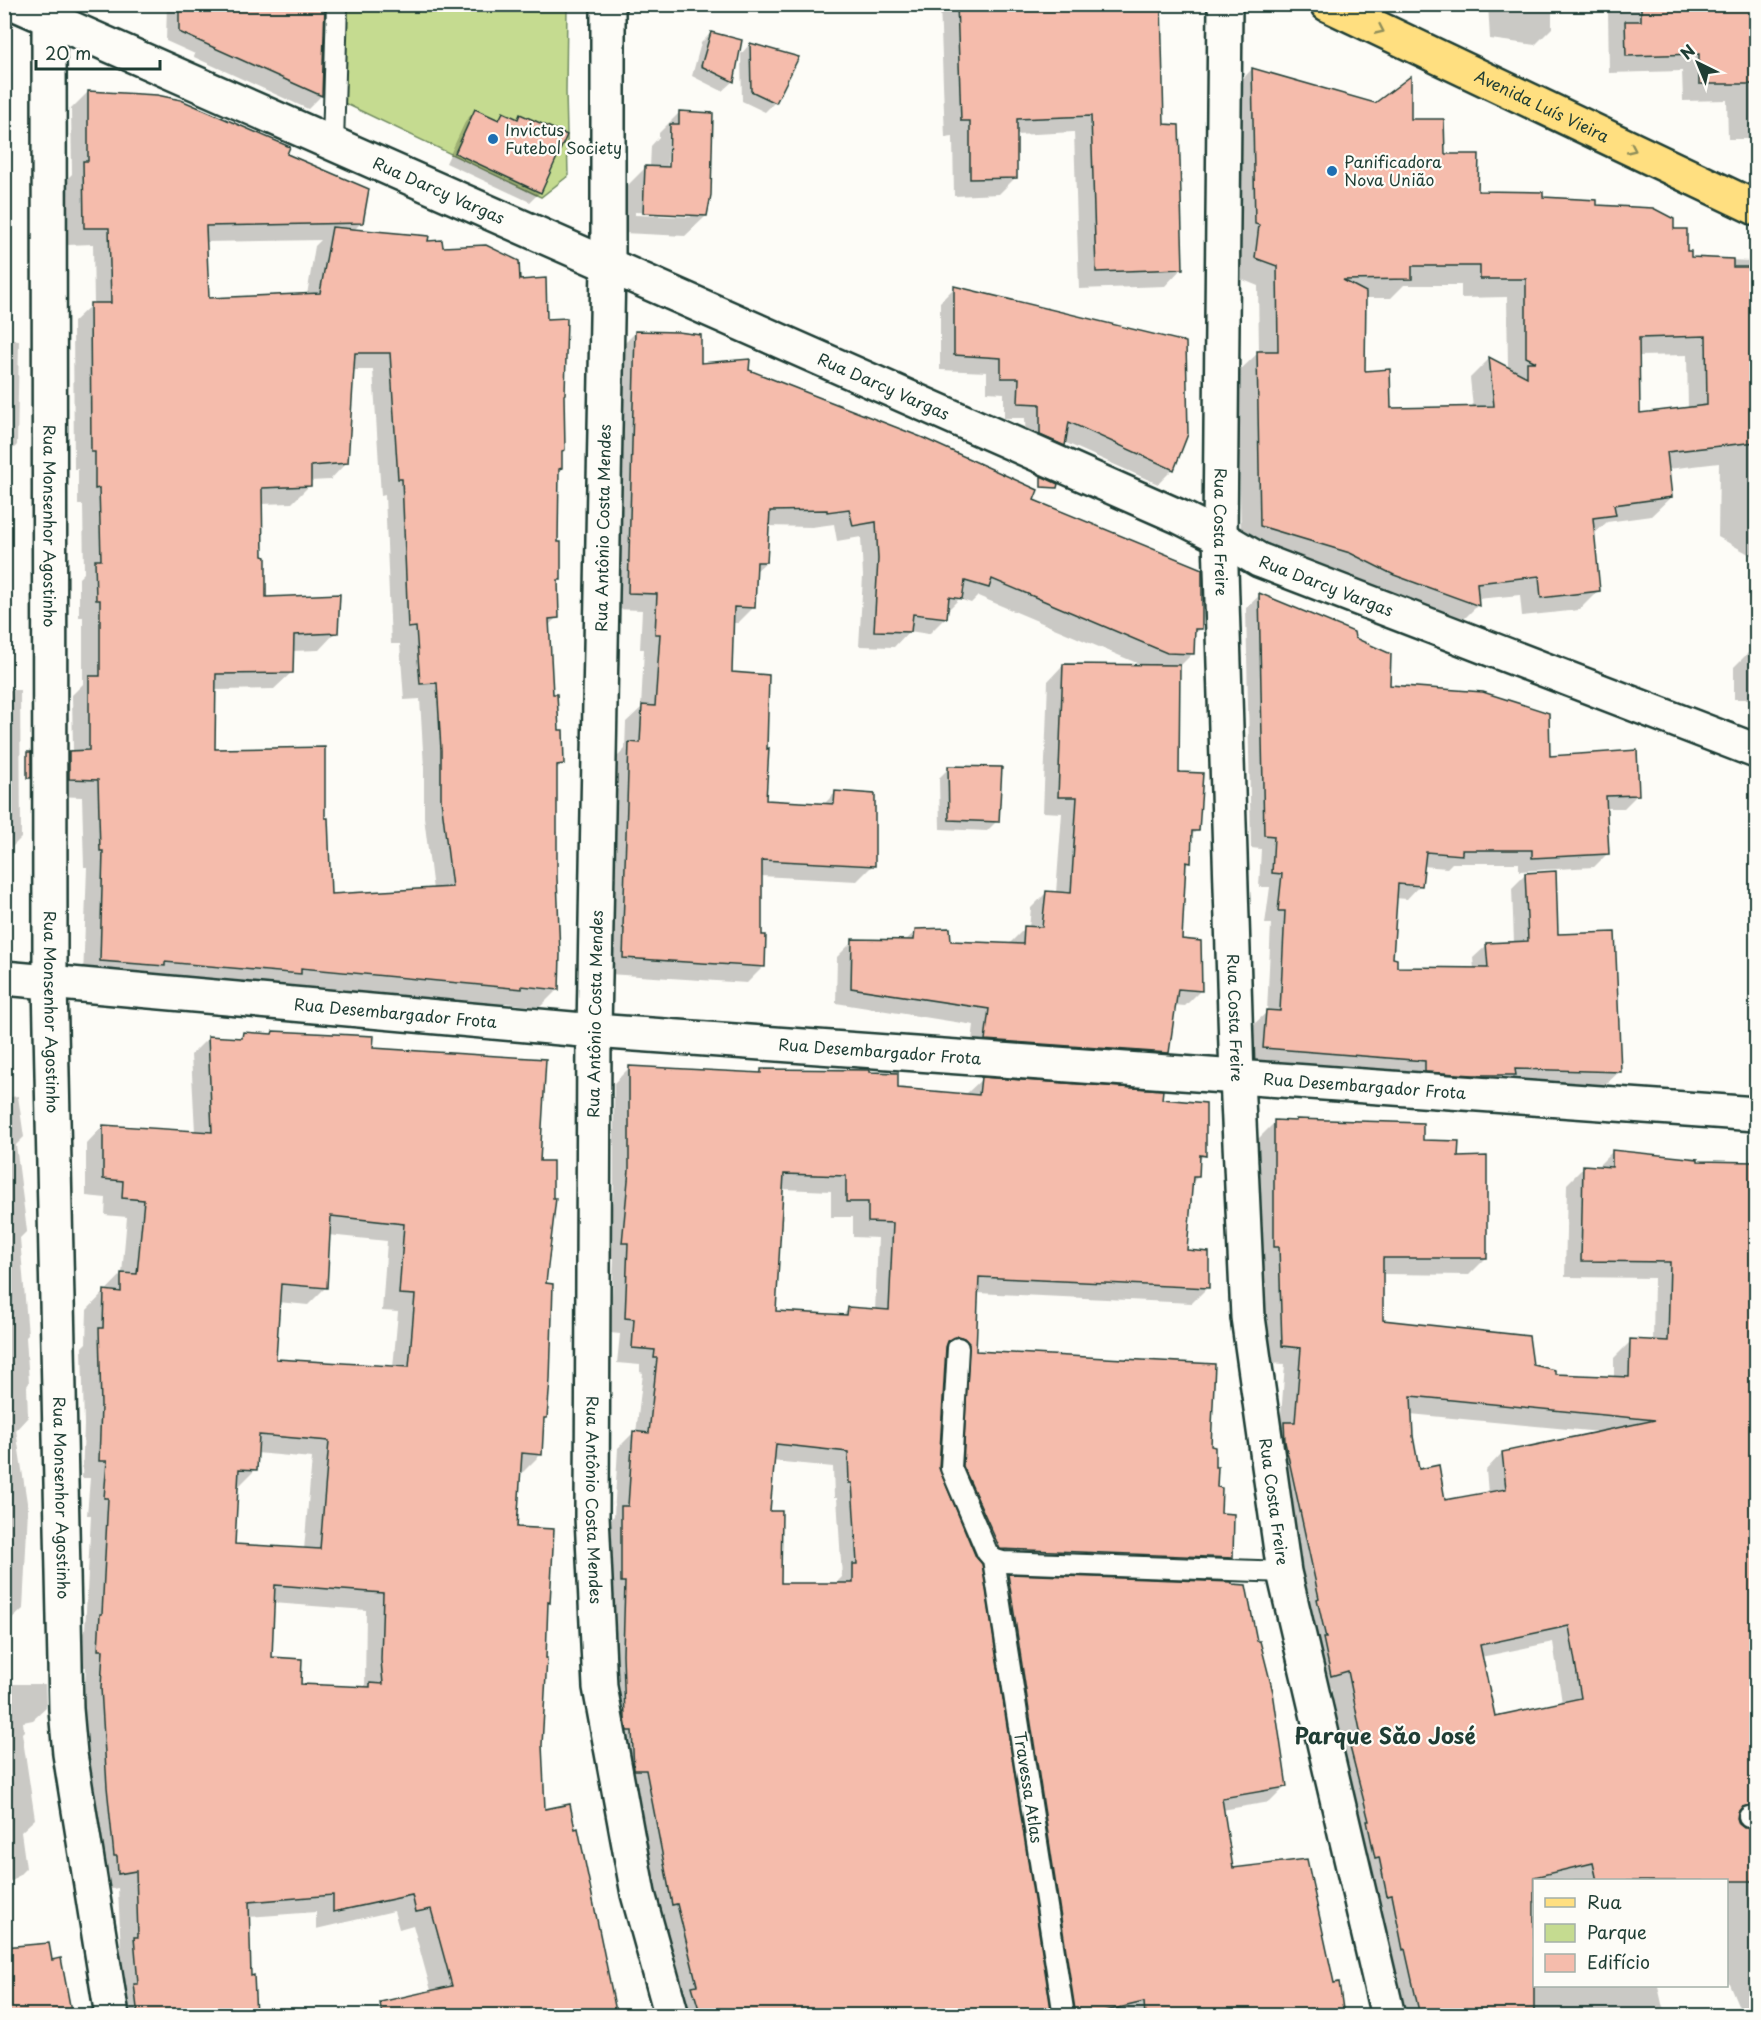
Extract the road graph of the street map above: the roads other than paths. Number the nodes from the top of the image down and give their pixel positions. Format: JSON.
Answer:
{"nodes":[{"id":1,"x":16,"y":4,"type":"edge"},
{"id":2,"x":337,"y":4,"type":"edge"},
{"id":3,"x":608,"y":4,"type":"edge"},
{"id":4,"x":1225,"y":4,"type":"edge"},
{"id":5,"x":1328,"y":4,"type":"edge"},
{"id":6,"x":49,"y":12,"type":"edge"},
{"id":7,"x":333,"y":144,"type":"junction"},
{"id":8,"x":1756,"y":208,"type":"edge"},
{"id":9,"x":608,"y":265,"type":"junction"},
{"id":10,"x":1220,"y":537,"type":"junction"},
{"id":11,"x":1756,"y":751,"type":"edge"},
{"id":12,"x":4,"y":978,"type":"edge"},
{"id":13,"x":50,"y":983,"type":"junction"},
{"id":14,"x":594,"y":1031,"type":"junction"},
{"id":15,"x":1237,"y":1078,"type":"junction"},
{"id":16,"x":1756,"y":1114,"type":"edge"},
{"id":17,"x":958,"y":1348,"type":"dead end"},
{"id":18,"x":993,"y":1559,"type":"junction"},
{"id":19,"x":1284,"y":1572,"type":"junction"},
{"id":20,"x":112,"y":2016,"type":"edge"},
{"id":21,"x":672,"y":2016,"type":"edge"},
{"id":22,"x":1064,"y":2016,"type":"edge"},
{"id":23,"x":1388,"y":2016,"type":"edge"}],
"edges":[{"from":1,"to":6,"type":"street","name":"Rua Darcy Vargas"},
{"from":2,"to":7,"type":"lane"},
{"from":3,"to":9,"type":"street","name":"Rua Antônio Costa Mendes"},
{"from":4,"to":10,"type":"street","name":"Rua Costa Freire"},
{"from":5,"to":8,"type":"main road","name":"Avenida Luís Vieira","one_way":true},
{"from":6,"to":7,"type":"street","name":"Rua Darcy Vargas"},
{"from":6,"to":13,"type":"street","name":"Rua Monsenhor Agostinho"},
{"from":7,"to":9,"type":"street","name":"Rua Darcy Vargas"},
{"from":9,"to":10,"type":"street","name":"Rua Darcy Vargas"},
{"from":9,"to":14,"type":"street","name":"Rua Antônio Costa Mendes"},
{"from":10,"to":11,"type":"street","name":"Rua Darcy Vargas"},
{"from":10,"to":15,"type":"street","name":"Rua Costa Freire"},
{"from":12,"to":13,"type":"street","name":"Rua Desembargador Frota"},
{"from":13,"to":14,"type":"street","name":"Rua Desembargador Frota"},
{"from":13,"to":20,"type":"street","name":"Rua Monsenhor Agostinho"},
{"from":14,"to":15,"type":"street","name":"Rua Desembargador Frota"},
{"from":14,"to":21,"type":"street","name":"Rua Antônio Costa Mendes"},
{"from":15,"to":16,"type":"street","name":"Rua Desembargador Frota"},
{"from":15,"to":19,"type":"street","name":"Rua Costa Freire"},
{"from":17,"to":18,"type":"lane","name":"Travessa Atlas"},
{"from":18,"to":19,"type":"lane"},
{"from":18,"to":22,"type":"lane","name":"Travessa Atlas"},
{"from":19,"to":23,"type":"street","name":"Rua Costa Freire"}]}
